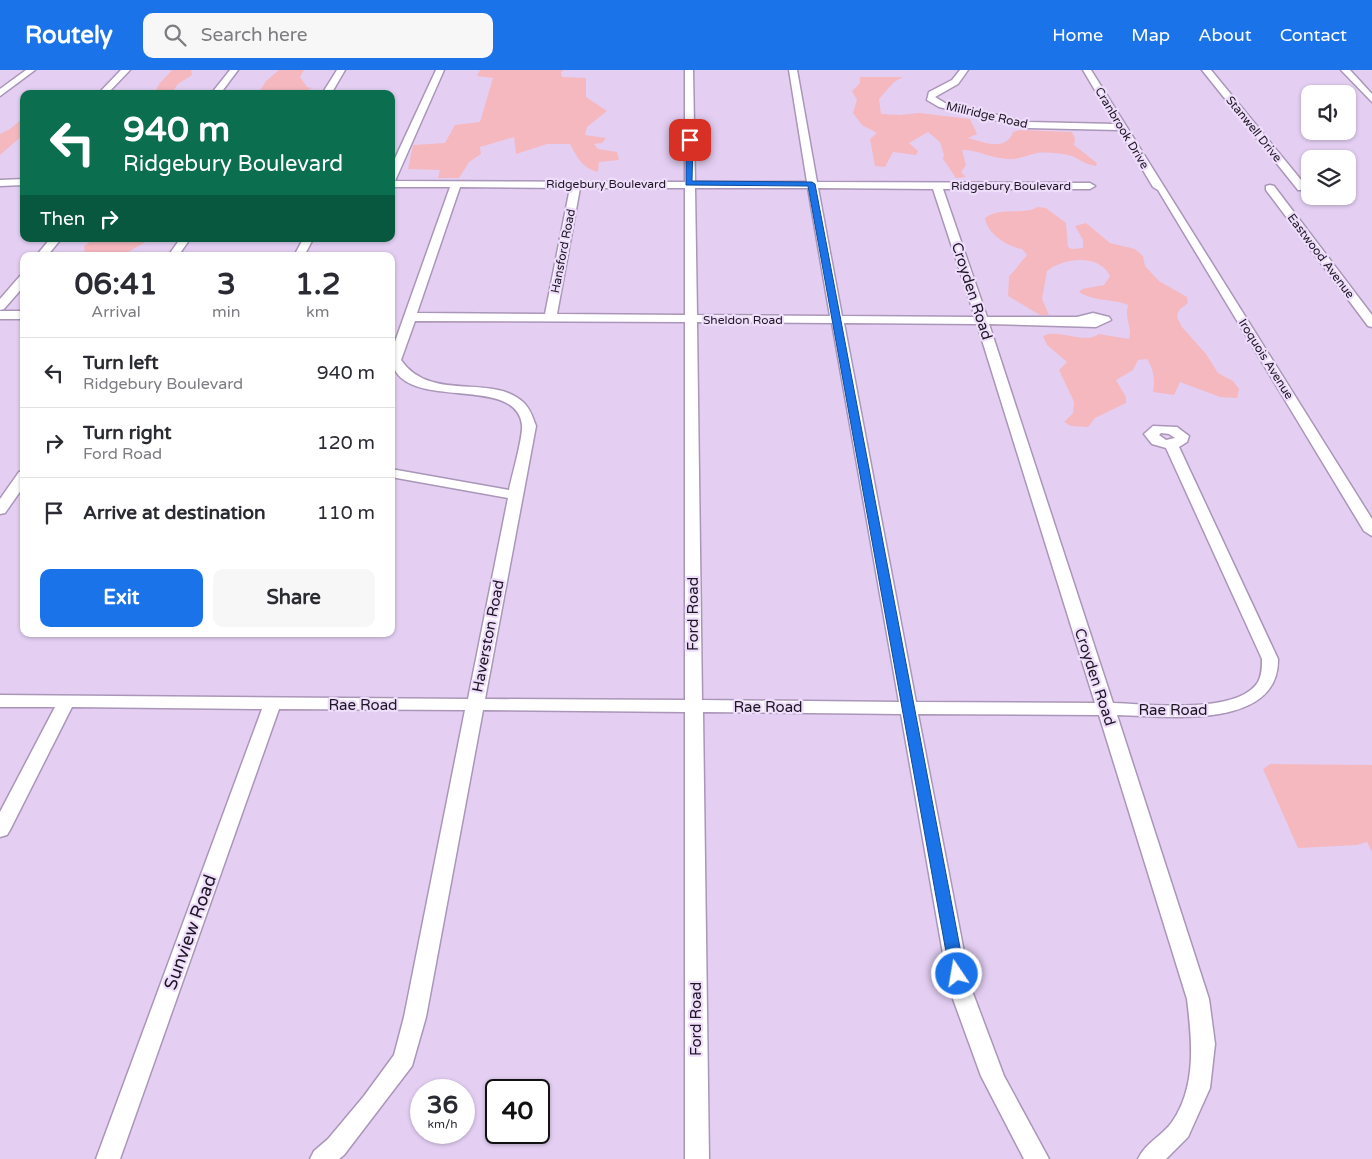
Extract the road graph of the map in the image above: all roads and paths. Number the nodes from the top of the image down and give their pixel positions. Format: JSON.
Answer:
{"nodes":[{"id":1,"x":31,"y":70,"type":"edge"},
{"id":2,"x":126,"y":70,"type":"edge"},
{"id":3,"x":234,"y":70,"type":"edge"},
{"id":4,"x":341,"y":70,"type":"edge"},
{"id":5,"x":440,"y":70,"type":"edge"},
{"id":6,"x":690,"y":70,"type":"edge"},
{"id":7,"x":793,"y":70,"type":"edge"},
{"id":8,"x":964,"y":70,"type":"edge"},
{"id":9,"x":1087,"y":70,"type":"edge"},
{"id":10,"x":1206,"y":70,"type":"edge"},
{"id":11,"x":1345,"y":70,"type":"edge"},
{"id":12,"x":106,"y":90,"type":"edge"},
{"id":13,"x":218,"y":90,"type":"edge"},
{"id":14,"x":328,"y":90,"type":"edge"},
{"id":15,"x":1,"y":92,"type":"edge"},
{"id":16,"x":1372,"y":98,"type":"edge"},
{"id":17,"x":1122,"y":127,"type":"junction"},
{"id":18,"x":395,"y":170,"type":"edge"},
{"id":19,"x":20,"y":180,"type":"edge"},
{"id":20,"x":0,"y":183,"type":"edge"},
{"id":21,"x":689,"y":183,"type":"junction"},
{"id":22,"x":395,"y":184,"type":"edge"},
{"id":23,"x":456,"y":184,"type":"junction"},
{"id":24,"x":576,"y":184,"type":"junction"},
{"id":25,"x":812,"y":184,"type":"junction"},
{"id":26,"x":937,"y":185,"type":"junction"},
{"id":27,"x":1090,"y":186,"type":"dead end"},
{"id":28,"x":1159,"y":187,"type":"joint"},
{"id":29,"x":1301,"y":187,"type":"edge"},
{"id":30,"x":1270,"y":188,"type":"dead end"},
{"id":31,"x":53,"y":242,"type":"edge"},
{"id":32,"x":45,"y":252,"type":"edge"},
{"id":33,"x":20,"y":283,"type":"edge"},
{"id":34,"x":0,"y":306,"type":"edge"},
{"id":35,"x":0,"y":315,"type":"edge"},
{"id":36,"x":20,"y":315,"type":"edge"},
{"id":37,"x":410,"y":317,"type":"junction"},
{"id":38,"x":550,"y":318,"type":"junction"},
{"id":39,"x":691,"y":319,"type":"junction"},
{"id":40,"x":838,"y":320,"type":"junction"},
{"id":41,"x":982,"y":320,"type":"junction"},
{"id":42,"x":1077,"y":321,"type":"dead end"},
{"id":43,"x":1372,"y":323,"type":"edge"},
{"id":44,"x":1171,"y":444,"type":"dead end"},
{"id":45,"x":395,"y":474,"type":"edge"},
{"id":46,"x":20,"y":481,"type":"edge"},
{"id":47,"x":515,"y":495,"type":"junction"},
{"id":48,"x":0,"y":510,"type":"edge"},
{"id":49,"x":1372,"y":531,"type":"edge"},
{"id":50,"x":0,"y":701,"type":"edge"},
{"id":51,"x":67,"y":701,"type":"junction"},
{"id":52,"x":272,"y":705,"type":"junction"},
{"id":53,"x":474,"y":706,"type":"junction"},
{"id":54,"x":693,"y":707,"type":"junction"},
{"id":55,"x":908,"y":708,"type":"junction"},
{"id":56,"x":1106,"y":710,"type":"junction"},
{"id":57,"x":0,"y":830,"type":"edge"},
{"id":58,"x":108,"y":1159,"type":"edge"},
{"id":59,"x":322,"y":1159,"type":"edge"},
{"id":60,"x":696,"y":1159,"type":"edge"},
{"id":61,"x":1037,"y":1159,"type":"edge"},
{"id":62,"x":1150,"y":1159,"type":"edge"}],
"edges":[{"from":1,"to":15,"type":"street"},
{"from":2,"to":12,"type":"street"},
{"from":3,"to":13,"type":"street"},
{"from":4,"to":14,"type":"street"},
{"from":5,"to":18,"type":"street"},
{"from":6,"to":21,"type":"street","name":"Ford Road"},
{"from":7,"to":25,"type":"street"},
{"from":8,"to":17,"type":"street","name":"Millridge Road"},
{"from":9,"to":17,"type":"street","name":"Cranbrook Drive"},
{"from":10,"to":29,"type":"street","name":"Stanwell Drive"},
{"from":11,"to":16,"type":"street"},
{"from":17,"to":28,"type":"street","name":"Cranbrook Drive"},
{"from":19,"to":20,"type":"street"},
{"from":21,"to":24,"type":"street","name":"Ridgebury Boulevard"},
{"from":21,"to":25,"type":"street","name":"Ridgebury Boulevard"},
{"from":21,"to":39,"type":"street","name":"Ford Road"},
{"from":22,"to":23,"type":"street","name":"Ridgebury Boulevard"},
{"from":23,"to":24,"type":"street","name":"Ridgebury Boulevard"},
{"from":23,"to":37,"type":"street","name":"Haverston Road"},
{"from":24,"to":38,"type":"street","name":"Hansford Road"},
{"from":25,"to":26,"type":"street","name":"Ridgebury Boulevard"},
{"from":25,"to":40,"type":"street"},
{"from":26,"to":27,"type":"street","name":"Ridgebury Boulevard"},
{"from":26,"to":41,"type":"street","name":"Croyden Road"},
{"from":28,"to":49,"type":"street","name":"Iroquois Avenue"},
{"from":30,"to":43,"type":"street","name":"Eastwood Avenue"},
{"from":31,"to":32,"type":"street"},
{"from":33,"to":34,"type":"street"},
{"from":35,"to":36,"type":"street"},
{"from":37,"to":38,"type":"street","name":"Sheldon Road"},
{"from":37,"to":47,"type":"street","name":"Haverston Road"},
{"from":38,"to":39,"type":"street","name":"Sheldon Road"},
{"from":39,"to":40,"type":"street","name":"Sheldon Road"},
{"from":39,"to":54,"type":"street","name":"Ford Road"},
{"from":40,"to":41,"type":"street","name":"Sheldon Road"},
{"from":40,"to":55,"type":"street"},
{"from":41,"to":42,"type":"street","name":"Sheldon Road"},
{"from":41,"to":56,"type":"street","name":"Croyden Road"},
{"from":44,"to":56,"type":"street","name":"Rae Road"},
{"from":45,"to":47,"type":"street"},
{"from":46,"to":48,"type":"street"},
{"from":47,"to":53,"type":"street","name":"Haverston Road"},
{"from":50,"to":51,"type":"street","name":"Rae Road"},
{"from":51,"to":52,"type":"street","name":"Rae Road"},
{"from":51,"to":57,"type":"street"},
{"from":52,"to":53,"type":"street","name":"Rae Road"},
{"from":52,"to":58,"type":"street","name":"Sunview Road"},
{"from":53,"to":54,"type":"street","name":"Rae Road"},
{"from":53,"to":59,"type":"street","name":"Haverston Road"},
{"from":54,"to":55,"type":"street","name":"Rae Road"},
{"from":54,"to":60,"type":"street","name":"Ford Road"},
{"from":55,"to":56,"type":"street","name":"Rae Road"},
{"from":55,"to":61,"type":"street"},
{"from":56,"to":62,"type":"street","name":"Croyden Road"}]}
